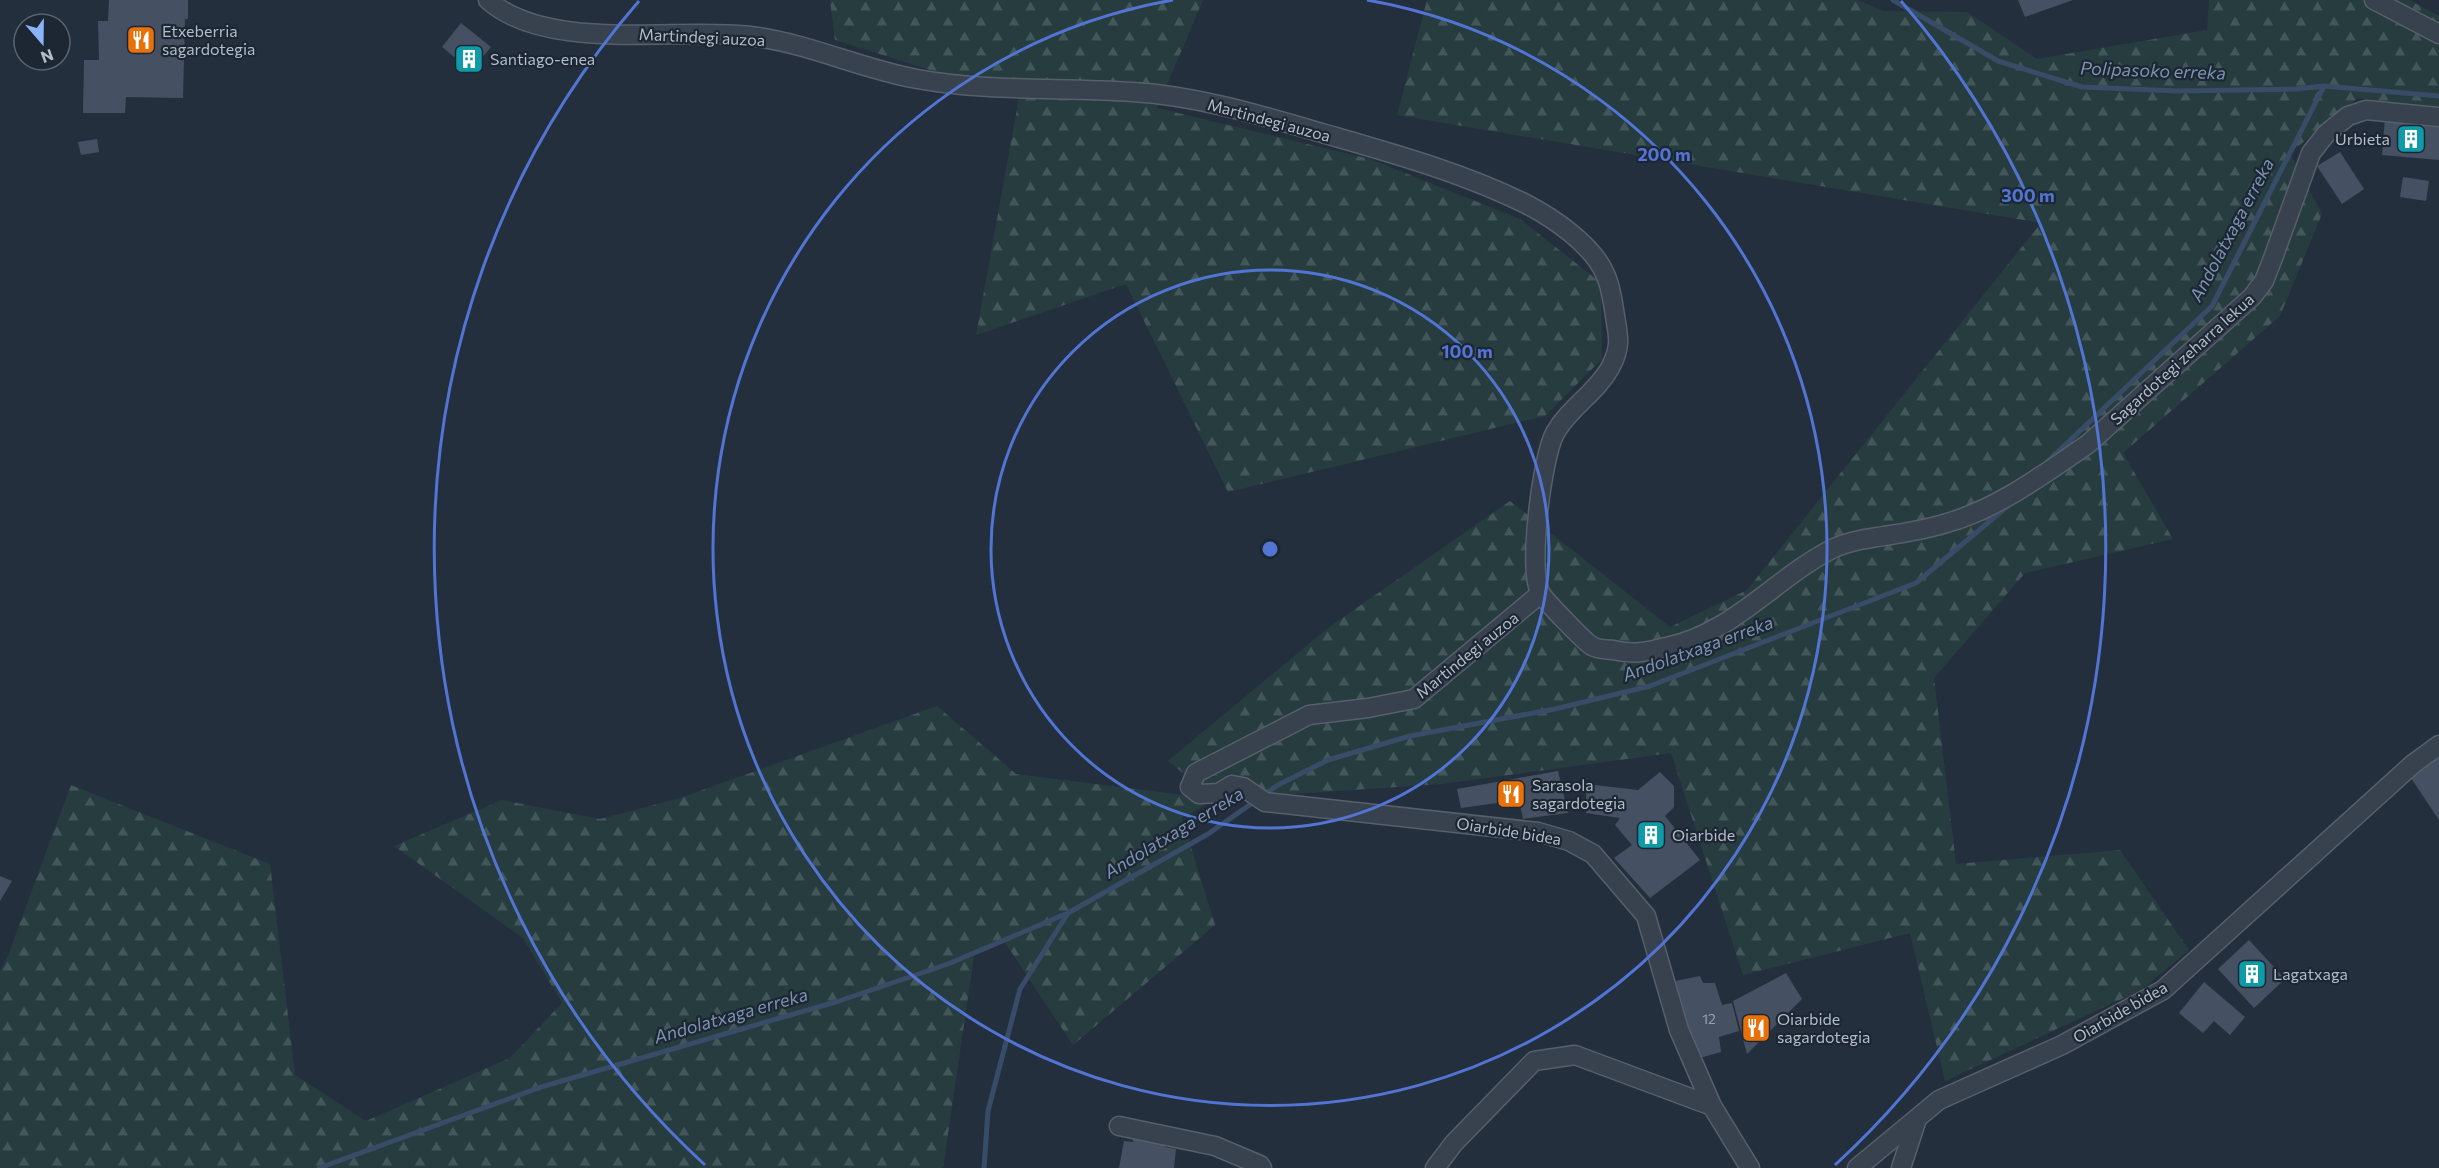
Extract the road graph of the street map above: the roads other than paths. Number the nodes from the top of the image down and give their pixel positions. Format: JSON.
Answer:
{"nodes":[{"id":1,"x":488,"y":0,"type":"edge"},
{"id":2,"x":2374,"y":0,"type":"edge"},
{"id":3,"x":2439,"y":34,"type":"edge"},
{"id":4,"x":2439,"y":117,"type":"edge"},
{"id":5,"x":1540,"y":594,"type":"junction"},
{"id":6,"x":2439,"y":745,"type":"edge"},
{"id":7,"x":1249,"y":792,"type":"joint"},
{"id":8,"x":1712,"y":1106,"type":"junction"},
{"id":9,"x":1917,"y":1119,"type":"junction"},
{"id":10,"x":1119,"y":1126,"type":"dead end"},
{"id":11,"x":1262,"y":1168,"type":"edge"},
{"id":12,"x":1435,"y":1168,"type":"edge"},
{"id":13,"x":1750,"y":1168,"type":"edge"},
{"id":14,"x":1857,"y":1168,"type":"edge"},
{"id":15,"x":1901,"y":1168,"type":"edge"}],
"edges":[{"from":1,"to":5,"type":"street","name":"Martindegi auzoa"},
{"from":2,"to":3,"type":"street"},
{"from":4,"to":5,"type":"street","name":"Sagardotegi zeharra lekua"},
{"from":5,"to":7,"type":"street","name":"Martindegi auzoa"},
{"from":6,"to":9,"type":"street","name":"Oiarbide bidea"},
{"from":7,"to":8,"type":"street","name":"Oiarbide bidea"},
{"from":8,"to":12,"type":"street"},
{"from":8,"to":13,"type":"street","name":"Oiarbide bidea"},
{"from":9,"to":14,"type":"street","name":"Oiarbide bidea"},
{"from":9,"to":15,"type":"street"},
{"from":10,"to":11,"type":"street"}]}
